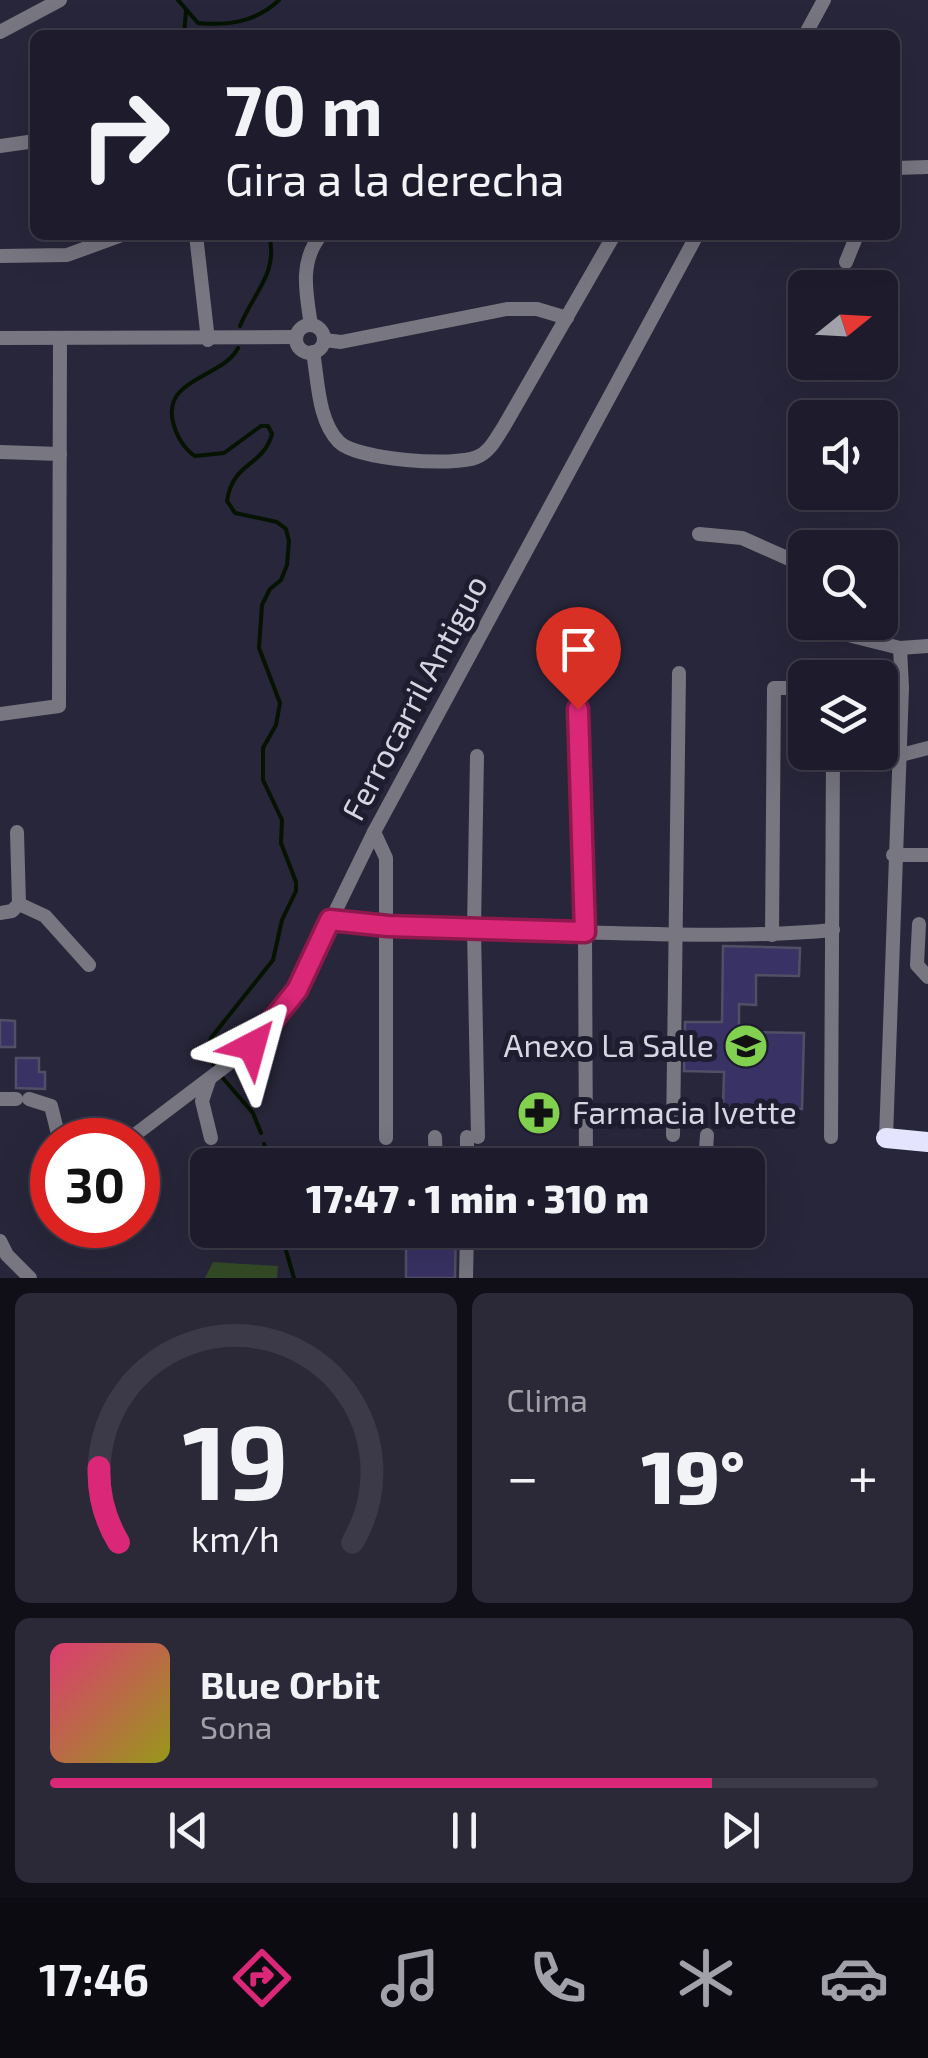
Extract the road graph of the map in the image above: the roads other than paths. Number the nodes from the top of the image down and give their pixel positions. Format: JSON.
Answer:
{"nodes":[{"id":1,"x":60,"y":0,"type":"edge"},
{"id":2,"x":824,"y":0,"type":"edge"},
{"id":3,"x":808,"y":30,"type":"edge"},
{"id":4,"x":0,"y":32,"type":"edge"},
{"id":5,"x":30,"y":142,"type":"edge"},
{"id":6,"x":0,"y":146,"type":"edge"},
{"id":7,"x":928,"y":166,"type":"edge"},
{"id":8,"x":900,"y":168,"type":"edge"},
{"id":9,"x":108,"y":240,"type":"edge"},
{"id":10,"x":197,"y":240,"type":"edge"},
{"id":11,"x":317,"y":240,"type":"edge"},
{"id":12,"x":611,"y":240,"type":"edge"},
{"id":13,"x":694,"y":240,"type":"edge"},
{"id":14,"x":855,"y":240,"type":"edge"},
{"id":15,"x":0,"y":256,"type":"edge"},
{"id":16,"x":846,"y":262,"type":"dead end"},
{"id":17,"x":567,"y":318,"type":"junction"},
{"id":18,"x":311,"y":325,"type":"junction"},
{"id":19,"x":296,"y":337,"type":"junction"},
{"id":20,"x":0,"y":338,"type":"edge"},
{"id":21,"x":60,"y":338,"type":"junction"},
{"id":22,"x":208,"y":340,"type":"junction"},
{"id":23,"x":318,"y":346,"type":"junction"},
{"id":24,"x":0,"y":452,"type":"edge"},
{"id":25,"x":60,"y":454,"type":"junction"},
{"id":26,"x":699,"y":534,"type":"dead end"},
{"id":27,"x":788,"y":558,"type":"edge"},
{"id":28,"x":868,"y":640,"type":"edge"},
{"id":29,"x":928,"y":646,"type":"edge"},
{"id":30,"x":900,"y":648,"type":"junction"},
{"id":31,"x":577,"y":672,"type":"dead end"},
{"id":32,"x":679,"y":674,"type":"dead end"},
{"id":33,"x":788,"y":688,"type":"edge"},
{"id":34,"x":0,"y":714,"type":"edge"},
{"id":35,"x":898,"y":742,"type":"edge"},
{"id":36,"x":928,"y":748,"type":"edge"},
{"id":37,"x":477,"y":756,"type":"dead end"},
{"id":38,"x":898,"y":756,"type":"edge"},
{"id":39,"x":834,"y":770,"type":"edge"},
{"id":40,"x":897,"y":770,"type":"edge"},
{"id":41,"x":16,"y":832,"type":"dead end"},
{"id":42,"x":374,"y":832,"type":"junction"},
{"id":43,"x":894,"y":855,"type":"junction"},
{"id":44,"x":928,"y":856,"type":"edge"},
{"id":45,"x":20,"y":904,"type":"junction"},
{"id":46,"x":0,"y":914,"type":"edge"},
{"id":47,"x":330,"y":920,"type":"junction"},
{"id":48,"x":918,"y":924,"type":"dead end"},
{"id":49,"x":388,"y":926,"type":"junction"},
{"id":50,"x":474,"y":929,"type":"junction"},
{"id":51,"x":833,"y":930,"type":"junction"},
{"id":52,"x":585,"y":932,"type":"junction"},
{"id":53,"x":674,"y":934,"type":"junction"},
{"id":54,"x":772,"y":936,"type":"junction"},
{"id":55,"x":89,"y":964,"type":"dead end"},
{"id":56,"x":928,"y":977,"type":"edge"},
{"id":57,"x":209,"y":1080,"type":"junction"},
{"id":58,"x":15,"y":1099,"type":"edge"},
{"id":59,"x":54,"y":1118,"type":"edge"},
{"id":60,"x":158,"y":1118,"type":"edge"},
{"id":61,"x":673,"y":1135,"type":"dead end"},
{"id":62,"x":707,"y":1135,"type":"dead end"},
{"id":63,"x":435,"y":1137,"type":"dead end"},
{"id":64,"x":832,"y":1137,"type":"dead end"},
{"id":65,"x":211,"y":1138,"type":"dead end"},
{"id":66,"x":386,"y":1138,"type":"dead end"},
{"id":67,"x":886,"y":1138,"type":"joint"},
{"id":68,"x":928,"y":1139,"type":"edge"},
{"id":69,"x":435,"y":1148,"type":"edge"},
{"id":70,"x":470,"y":1148,"type":"edge"},
{"id":71,"x":586,"y":1148,"type":"edge"},
{"id":72,"x":706,"y":1148,"type":"edge"},
{"id":73,"x":0,"y":1241,"type":"edge"},
{"id":74,"x":467,"y":1248,"type":"edge"},
{"id":75,"x":30,"y":1278,"type":"edge"},
{"id":76,"x":466,"y":1278,"type":"edge"}],
"edges":[{"from":1,"to":4,"type":"street"},
{"from":2,"to":3,"type":"street"},
{"from":5,"to":6,"type":"street"},
{"from":7,"to":8,"type":"street"},
{"from":9,"to":15,"type":"street"},
{"from":10,"to":22,"type":"street"},
{"from":11,"to":18,"type":"street"},
{"from":12,"to":17,"type":"street"},
{"from":13,"to":42,"type":"street","name":"Ferrocarril Antiguo"},
{"from":14,"to":16,"type":"street"},
{"from":17,"to":23,"type":"street"},
{"from":17,"to":23,"type":"street"},
{"from":18,"to":19,"type":"street"},
{"from":18,"to":23,"type":"street"},
{"from":19,"to":22,"type":"street"},
{"from":19,"to":23,"type":"street"},
{"from":20,"to":21,"type":"street"},
{"from":21,"to":22,"type":"street"},
{"from":21,"to":25,"type":"street"},
{"from":24,"to":25,"type":"street"},
{"from":25,"to":34,"type":"street"},
{"from":26,"to":27,"type":"street"},
{"from":28,"to":30,"type":"street"},
{"from":29,"to":30,"type":"street"},
{"from":30,"to":35,"type":"street"},
{"from":31,"to":52,"type":"street"},
{"from":32,"to":53,"type":"street"},
{"from":33,"to":54,"type":"street"},
{"from":36,"to":38,"type":"street"},
{"from":37,"to":50,"type":"street"},
{"from":39,"to":51,"type":"street"},
{"from":40,"to":43,"type":"street"},
{"from":41,"to":45,"type":"street"},
{"from":42,"to":47,"type":"street","name":"Ferrocarril Antiguo"},
{"from":42,"to":49,"type":"street"},
{"from":43,"to":44,"type":"street"},
{"from":43,"to":67,"type":"street"},
{"from":45,"to":46,"type":"street"},
{"from":45,"to":55,"type":"street"},
{"from":47,"to":49,"type":"street"},
{"from":47,"to":57,"type":"street","name":"Ferrocarril Antiguo"},
{"from":48,"to":56,"type":"street"},
{"from":49,"to":50,"type":"street"},
{"from":49,"to":66,"type":"street"},
{"from":50,"to":52,"type":"street"},
{"from":50,"to":70,"type":"street"},
{"from":51,"to":54,"type":"street"},
{"from":51,"to":64,"type":"street"},
{"from":52,"to":53,"type":"street"},
{"from":52,"to":71,"type":"street"},
{"from":53,"to":54,"type":"street"},
{"from":53,"to":61,"type":"street"},
{"from":57,"to":60,"type":"street","name":"Ferrocarril Antiguo"},
{"from":57,"to":65,"type":"street"},
{"from":58,"to":59,"type":"street"},
{"from":62,"to":72,"type":"street"},
{"from":63,"to":69,"type":"street"},
{"from":67,"to":68,"type":"highway"},
{"from":73,"to":75,"type":"street"},
{"from":74,"to":76,"type":"street"}]}
